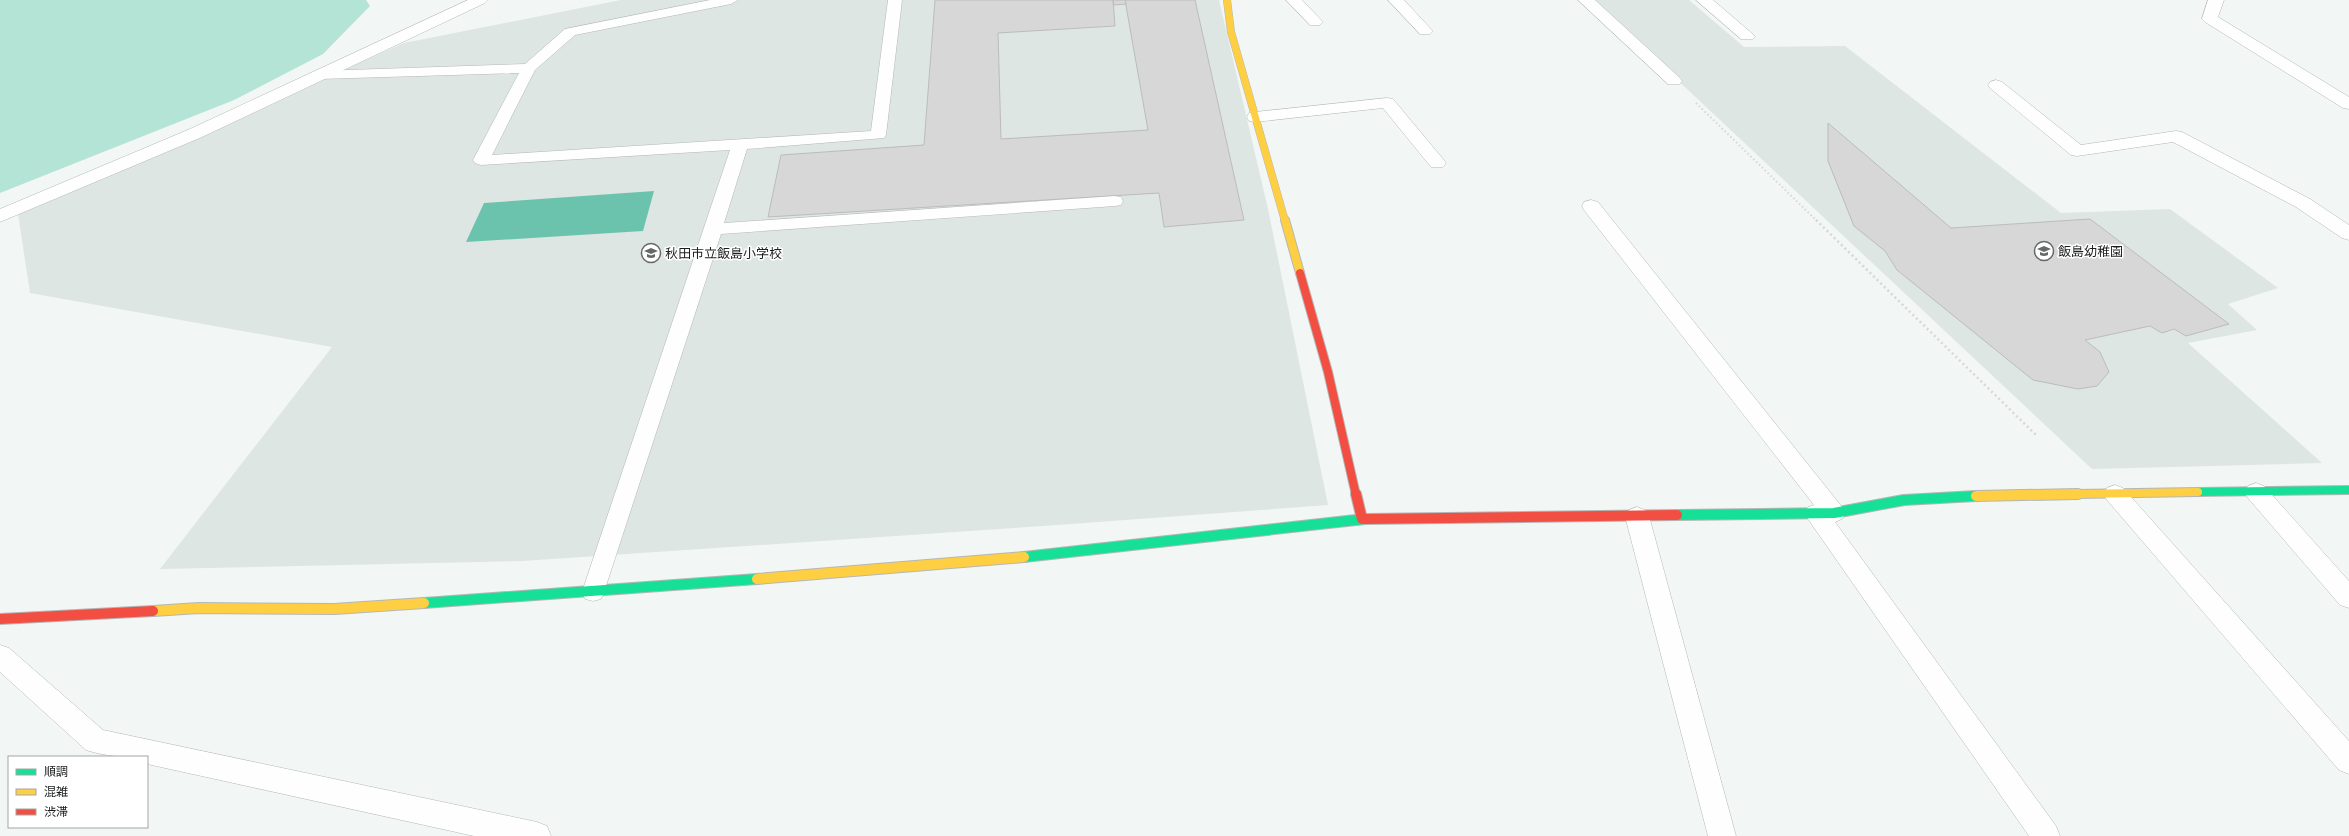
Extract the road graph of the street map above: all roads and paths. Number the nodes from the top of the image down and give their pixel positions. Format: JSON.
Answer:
{"nodes":[{"id":1,"x":480,"y":0,"type":"edge"},
{"id":2,"x":731,"y":0,"type":"edge"},
{"id":3,"x":895,"y":0,"type":"edge"},
{"id":4,"x":1227,"y":0,"type":"edge"},
{"id":5,"x":1294,"y":0,"type":"edge"},
{"id":6,"x":1396,"y":0,"type":"edge"},
{"id":7,"x":1586,"y":0,"type":"edge"},
{"id":8,"x":1704,"y":0,"type":"edge"},
{"id":9,"x":2216,"y":0,"type":"edge"},
{"id":10,"x":1315,"y":22,"type":"dead end"},
{"id":11,"x":1425,"y":31,"type":"dead end"},
{"id":12,"x":1747,"y":36,"type":"dead end"},
{"id":13,"x":529,"y":68,"type":"junction"},
{"id":14,"x":319,"y":75,"type":"junction"},
{"id":15,"x":1674,"y":81,"type":"joint"},
{"id":16,"x":1996,"y":85,"type":"dead end"},
{"id":17,"x":2349,"y":104,"type":"edge"},
{"id":18,"x":1255,"y":118,"type":"junction"},
{"id":19,"x":740,"y":145,"type":"junction"},
{"id":20,"x":1437,"y":164,"type":"dead end"},
{"id":21,"x":1115,"y":200,"type":"dead end"},
{"id":22,"x":1591,"y":206,"type":"dead end"},
{"id":23,"x":0,"y":216,"type":"edge"},
{"id":24,"x":714,"y":229,"type":"junction"},
{"id":25,"x":2349,"y":234,"type":"edge"},
{"id":26,"x":2036,"y":435,"type":"dead end"},
{"id":27,"x":2349,"y":490,"type":"edge"},
{"id":28,"x":2256,"y":492,"type":"junction"},
{"id":29,"x":2115,"y":494,"type":"junction"},
{"id":30,"x":1825,"y":513,"type":"junction"},
{"id":31,"x":1637,"y":516,"type":"junction"},
{"id":32,"x":1362,"y":519,"type":"junction"},
{"id":33,"x":593,"y":592,"type":"junction"},
{"id":34,"x":2349,"y":598,"type":"edge"},
{"id":35,"x":0,"y":619,"type":"edge"},
{"id":36,"x":0,"y":656,"type":"edge"},
{"id":37,"x":2349,"y":760,"type":"edge"},
{"id":38,"x":537,"y":836,"type":"edge"},
{"id":39,"x":1722,"y":836,"type":"edge"},
{"id":40,"x":2046,"y":836,"type":"edge"}],
"edges":[{"from":1,"to":14,"type":"street"},
{"from":2,"to":13,"type":"lane"},
{"from":3,"to":19,"type":"lane"},
{"from":4,"to":18,"type":"street"},
{"from":5,"to":10,"type":"street"},
{"from":6,"to":11,"type":"street"},
{"from":7,"to":15,"type":"street"},
{"from":8,"to":12,"type":"street"},
{"from":9,"to":17,"type":"street"},
{"from":13,"to":14,"type":"lane"},
{"from":13,"to":19,"type":"lane"},
{"from":14,"to":23,"type":"street"},
{"from":15,"to":26,"type":"path"},
{"from":16,"to":25,"type":"street"},
{"from":18,"to":20,"type":"street"},
{"from":18,"to":32,"type":"street"},
{"from":19,"to":24,"type":"lane"},
{"from":21,"to":24,"type":"lane"},
{"from":22,"to":30,"type":"street"},
{"from":24,"to":33,"type":"lane"},
{"from":27,"to":28,"type":"street"},
{"from":28,"to":29,"type":"street"},
{"from":28,"to":34,"type":"street"},
{"from":29,"to":30,"type":"street"},
{"from":29,"to":37,"type":"street"},
{"from":30,"to":31,"type":"street"},
{"from":30,"to":40,"type":"street"},
{"from":31,"to":32,"type":"street"},
{"from":31,"to":39,"type":"street"},
{"from":32,"to":33,"type":"street"},
{"from":33,"to":35,"type":"street"},
{"from":36,"to":38,"type":"street"}]}
